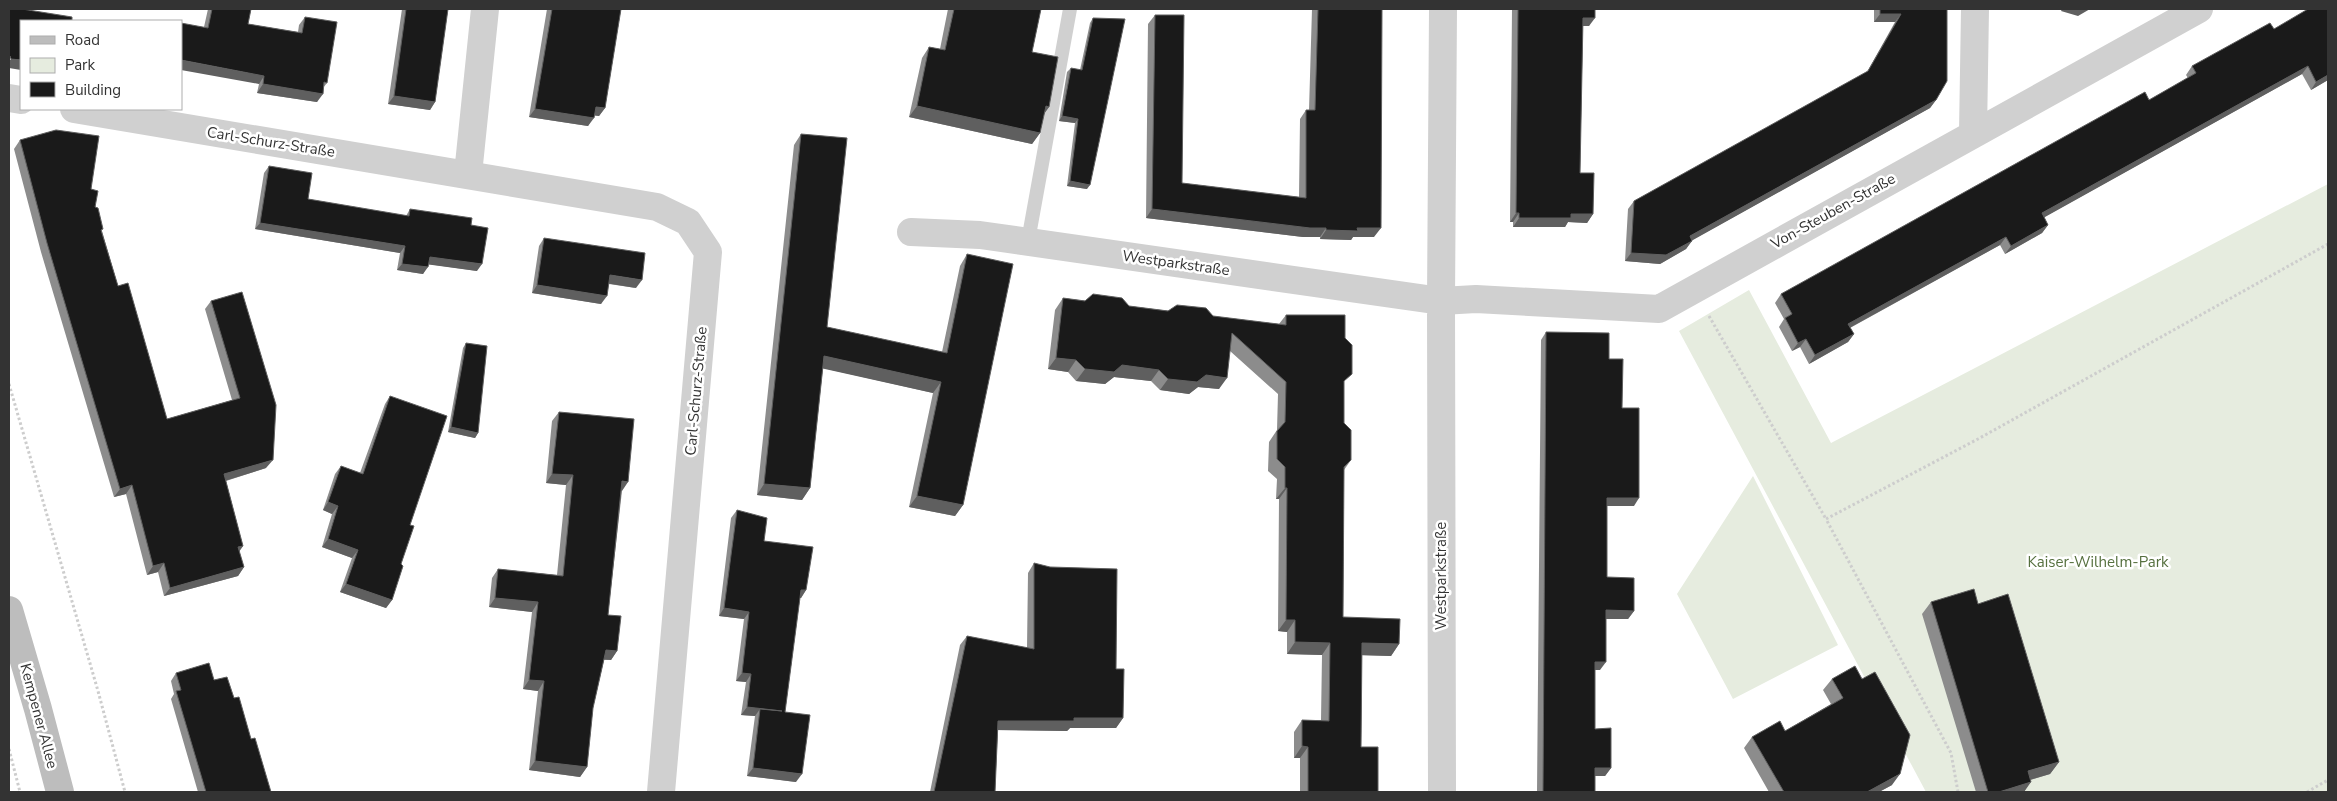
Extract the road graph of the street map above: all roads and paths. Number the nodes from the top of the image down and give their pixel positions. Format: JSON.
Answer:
{"nodes":[{"id":1,"x":485,"y":9,"type":"edge"},
{"id":2,"x":1070,"y":9,"type":"edge"},
{"id":3,"x":1444,"y":9,"type":"edge"},
{"id":4,"x":1975,"y":9,"type":"edge"},
{"id":5,"x":2199,"y":9,"type":"edge"},
{"id":6,"x":80,"y":110,"type":"edge"},
{"id":7,"x":1973,"y":133,"type":"junction"},
{"id":8,"x":468,"y":174,"type":"junction"},
{"id":9,"x":911,"y":232,"type":"dead end"},
{"id":10,"x":1028,"y":241,"type":"junction"},
{"id":11,"x":2328,"y":244,"type":"edge"},
{"id":12,"x":1694,"y":290,"type":"junction"},
{"id":13,"x":1441,"y":301,"type":"junction"},
{"id":14,"x":9,"y":384,"type":"edge"},
{"id":15,"x":1826,"y":519,"type":"junction"},
{"id":16,"x":9,"y":610,"type":"edge"},
{"id":17,"x":9,"y":749,"type":"edge"},
{"id":18,"x":2328,"y":780,"type":"edge"},
{"id":19,"x":20,"y":792,"type":"edge"},
{"id":20,"x":60,"y":792,"type":"edge"},
{"id":21,"x":125,"y":792,"type":"edge"},
{"id":22,"x":662,"y":792,"type":"edge"},
{"id":23,"x":1442,"y":792,"type":"edge"},
{"id":24,"x":1958,"y":792,"type":"edge"},
{"id":25,"x":2307,"y":792,"type":"edge"}],
"edges":[{"from":1,"to":8,"type":"street"},
{"from":2,"to":10,"type":"lane"},
{"from":3,"to":13,"type":"street","name":"Westparkstraße"},
{"from":4,"to":7,"type":"street"},
{"from":5,"to":7,"type":"street","name":"Von-Steuben-Straße"},
{"from":6,"to":8,"type":"street","name":"Carl-Schurz-Straße"},
{"from":7,"to":12,"type":"street","name":"Von-Steuben-Straße"},
{"from":8,"to":22,"type":"street","name":"Carl-Schurz-Straße"},
{"from":9,"to":10,"type":"street","name":"Westparkstraße"},
{"from":10,"to":13,"type":"street","name":"Westparkstraße"},
{"from":11,"to":15,"type":"path"},
{"from":12,"to":13,"type":"street","name":"Von-Steuben-Straße"},
{"from":12,"to":15,"type":"path"},
{"from":13,"to":23,"type":"street","name":"Westparkstraße"},
{"from":14,"to":21,"type":"path"},
{"from":15,"to":24,"type":"path"},
{"from":16,"to":20,"type":"street","name":"Kempener Allee"},
{"from":17,"to":19,"type":"path"},
{"from":18,"to":25,"type":"path"}]}
